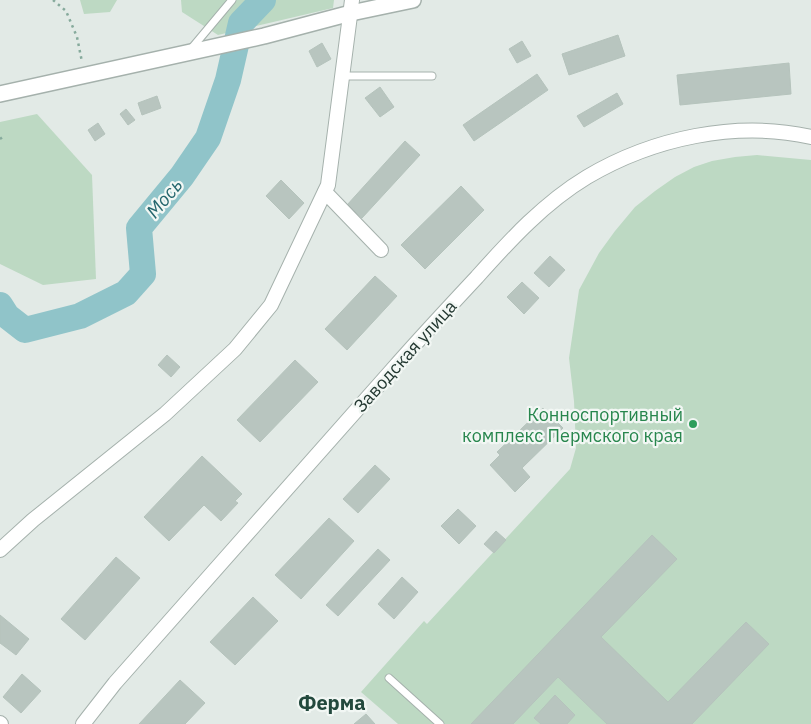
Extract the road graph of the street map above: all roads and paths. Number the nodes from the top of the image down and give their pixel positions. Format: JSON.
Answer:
{"nodes":[{"id":1,"x":53,"y":0,"type":"edge"},
{"id":2,"x":232,"y":0,"type":"edge"},
{"id":3,"x":414,"y":0,"type":"edge"},
{"id":4,"x":351,"y":6,"type":"edge"},
{"id":5,"x":188,"y":53,"type":"junction"},
{"id":6,"x":85,"y":76,"type":"junction"},
{"id":7,"x":342,"y":76,"type":"junction"},
{"id":8,"x":432,"y":76,"type":"dead end"},
{"id":9,"x":0,"y":94,"type":"edge"},
{"id":10,"x":5,"y":135,"type":"dead end"},
{"id":11,"x":811,"y":136,"type":"edge"},
{"id":12,"x":0,"y":139,"type":"edge"},
{"id":13,"x":325,"y":192,"type":"junction"},
{"id":14,"x":381,"y":250,"type":"dead end"},
{"id":15,"x":0,"y":550,"type":"edge"},
{"id":16,"x":389,"y":678,"type":"dead end"},
{"id":17,"x":83,"y":724,"type":"edge"},
{"id":18,"x":440,"y":724,"type":"edge"}],
"edges":[{"from":1,"to":6,"type":"path"},
{"from":2,"to":5,"type":"lane"},
{"from":3,"to":4,"type":"street"},
{"from":4,"to":5,"type":"street"},
{"from":4,"to":7,"type":"street"},
{"from":5,"to":6,"type":"street"},
{"from":6,"to":9,"type":"street"},
{"from":7,"to":8,"type":"lane"},
{"from":7,"to":13,"type":"street"},
{"from":10,"to":12,"type":"path"},
{"from":11,"to":17,"type":"street","name":"Заводская улица"},
{"from":13,"to":14,"type":"street"},
{"from":13,"to":15,"type":"street"},
{"from":16,"to":18,"type":"lane"}]}
